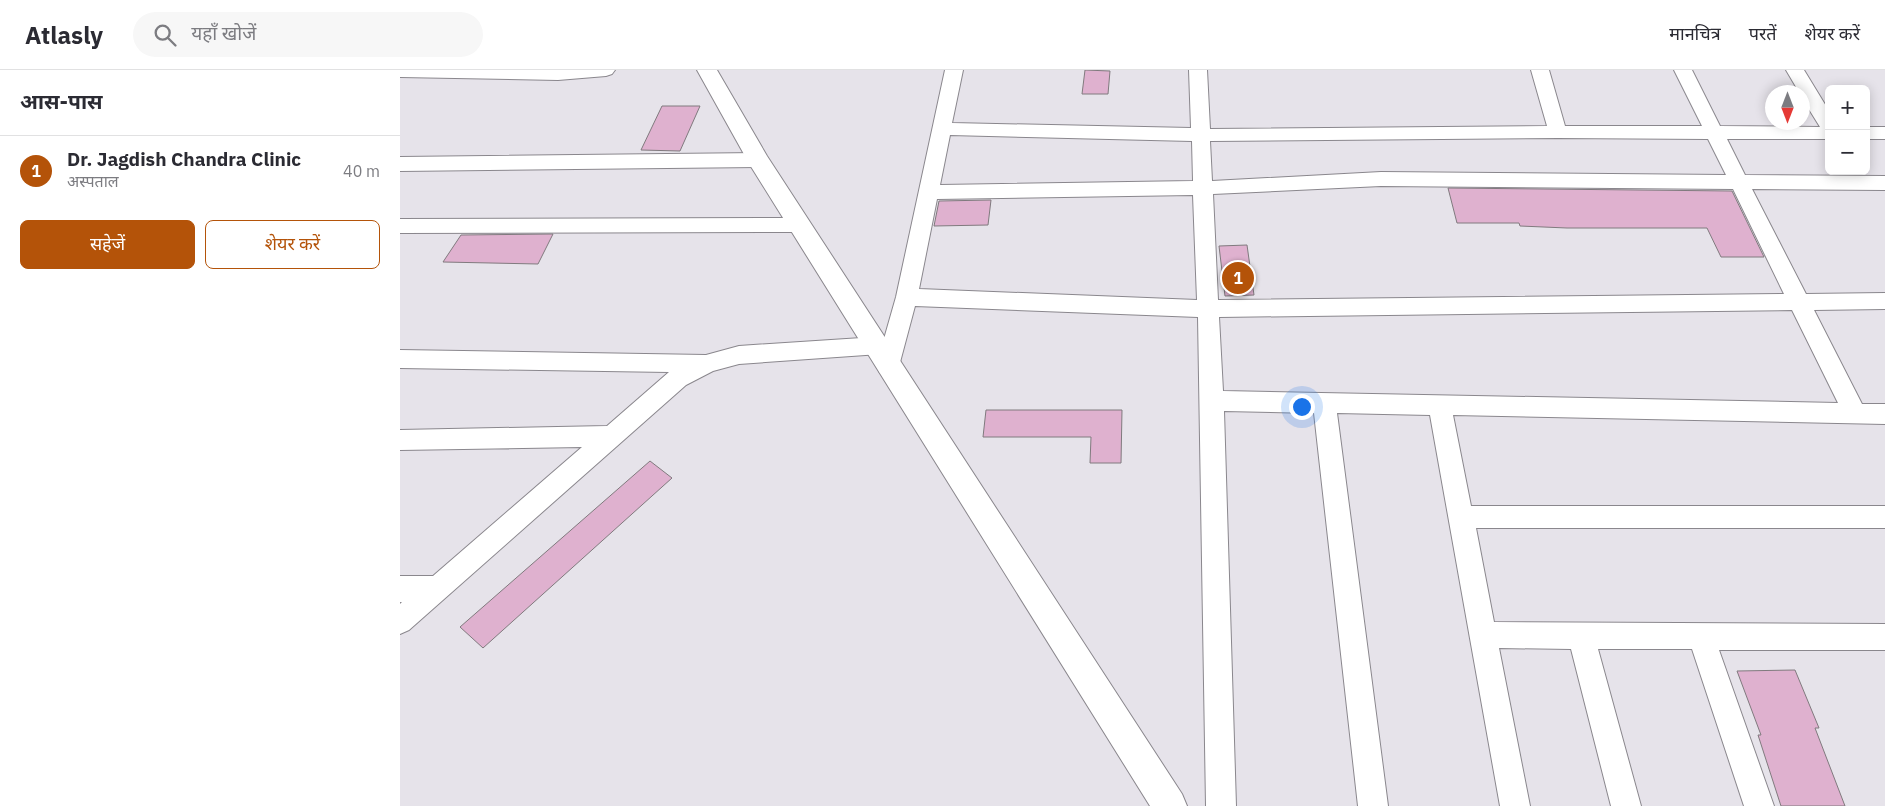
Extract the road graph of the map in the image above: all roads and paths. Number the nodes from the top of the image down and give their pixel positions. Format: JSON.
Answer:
{"nodes":[{"id":1,"x":606,"y":70,"type":"edge"},
{"id":2,"x":707,"y":70,"type":"edge"},
{"id":3,"x":954,"y":70,"type":"edge"},
{"id":4,"x":1198,"y":70,"type":"edge"},
{"id":5,"x":1540,"y":70,"type":"edge"},
{"id":6,"x":1683,"y":70,"type":"edge"},
{"id":7,"x":1795,"y":70,"type":"edge"},
{"id":8,"x":400,"y":71,"type":"edge"},
{"id":9,"x":1825,"y":120,"type":"edge"},
{"id":10,"x":942,"y":129,"type":"junction"},
{"id":11,"x":1558,"y":132,"type":"junction"},
{"id":12,"x":1714,"y":133,"type":"junction"},
{"id":13,"x":1825,"y":133,"type":"edge"},
{"id":14,"x":1870,"y":133,"type":"edge"},
{"id":15,"x":1885,"y":133,"type":"edge"},
{"id":16,"x":1200,"y":135,"type":"junction"},
{"id":17,"x":758,"y":160,"type":"junction"},
{"id":18,"x":400,"y":164,"type":"edge"},
{"id":19,"x":1738,"y":182,"type":"junction"},
{"id":20,"x":1885,"y":183,"type":"edge"},
{"id":21,"x":1203,"y":188,"type":"junction"},
{"id":22,"x":928,"y":192,"type":"junction"},
{"id":23,"x":800,"y":224,"type":"junction"},
{"id":24,"x":400,"y":226,"type":"edge"},
{"id":25,"x":907,"y":297,"type":"junction"},
{"id":26,"x":1799,"y":300,"type":"junction"},
{"id":27,"x":1885,"y":301,"type":"edge"},
{"id":28,"x":1208,"y":309,"type":"junction"},
{"id":29,"x":882,"y":356,"type":"junction"},
{"id":30,"x":400,"y":359,"type":"edge"},
{"id":31,"x":708,"y":363,"type":"junction"},
{"id":32,"x":1212,"y":401,"type":"junction"},
{"id":33,"x":1324,"y":403,"type":"junction"},
{"id":34,"x":1440,"y":406,"type":"junction"},
{"id":35,"x":1855,"y":414,"type":"junction"},
{"id":36,"x":1885,"y":414,"type":"edge"},
{"id":37,"x":610,"y":436,"type":"junction"},
{"id":38,"x":400,"y":440,"type":"edge"},
{"id":39,"x":1460,"y":517,"type":"junction"},
{"id":40,"x":1885,"y":517,"type":"edge"},
{"id":41,"x":436,"y":588,"type":"junction"},
{"id":42,"x":400,"y":590,"type":"edge"},
{"id":43,"x":400,"y":621,"type":"edge"},
{"id":44,"x":1483,"y":635,"type":"junction"},
{"id":45,"x":1581,"y":635,"type":"junction"},
{"id":46,"x":1701,"y":636,"type":"junction"},
{"id":47,"x":1885,"y":637,"type":"edge"},
{"id":48,"x":1170,"y":806,"type":"edge"},
{"id":49,"x":1221,"y":806,"type":"edge"},
{"id":50,"x":1373,"y":806,"type":"edge"},
{"id":51,"x":1515,"y":806,"type":"edge"},
{"id":52,"x":1626,"y":806,"type":"edge"},
{"id":53,"x":1759,"y":806,"type":"edge"}],
"edges":[{"from":1,"to":8,"type":"street"},
{"from":2,"to":17,"type":"street"},
{"from":3,"to":10,"type":"street"},
{"from":4,"to":16,"type":"street"},
{"from":5,"to":11,"type":"street"},
{"from":6,"to":12,"type":"street"},
{"from":7,"to":9,"type":"street"},
{"from":10,"to":16,"type":"street"},
{"from":10,"to":22,"type":"street"},
{"from":11,"to":12,"type":"street"},
{"from":11,"to":16,"type":"street"},
{"from":12,"to":13,"type":"street"},
{"from":12,"to":19,"type":"street"},
{"from":14,"to":15,"type":"street"},
{"from":16,"to":21,"type":"street"},
{"from":17,"to":18,"type":"street"},
{"from":17,"to":23,"type":"street"},
{"from":19,"to":20,"type":"street"},
{"from":19,"to":21,"type":"street"},
{"from":19,"to":26,"type":"street"},
{"from":21,"to":22,"type":"street"},
{"from":21,"to":28,"type":"street"},
{"from":22,"to":25,"type":"street"},
{"from":23,"to":24,"type":"street"},
{"from":23,"to":29,"type":"street"},
{"from":25,"to":28,"type":"street"},
{"from":25,"to":29,"type":"street"},
{"from":26,"to":27,"type":"street"},
{"from":26,"to":28,"type":"street"},
{"from":26,"to":35,"type":"street"},
{"from":28,"to":32,"type":"street"},
{"from":29,"to":31,"type":"street"},
{"from":29,"to":48,"type":"street"},
{"from":30,"to":31,"type":"street"},
{"from":31,"to":37,"type":"street"},
{"from":32,"to":33,"type":"street"},
{"from":32,"to":49,"type":"street"},
{"from":33,"to":34,"type":"street"},
{"from":33,"to":50,"type":"street"},
{"from":34,"to":35,"type":"street"},
{"from":34,"to":39,"type":"street"},
{"from":35,"to":36,"type":"street"},
{"from":37,"to":38,"type":"street"},
{"from":37,"to":41,"type":"street"},
{"from":39,"to":40,"type":"street"},
{"from":39,"to":44,"type":"street"},
{"from":41,"to":42,"type":"street"},
{"from":41,"to":43,"type":"street"},
{"from":44,"to":45,"type":"street"},
{"from":44,"to":51,"type":"street"},
{"from":45,"to":46,"type":"street"},
{"from":45,"to":52,"type":"street"},
{"from":46,"to":47,"type":"street"},
{"from":46,"to":53,"type":"street"}]}
